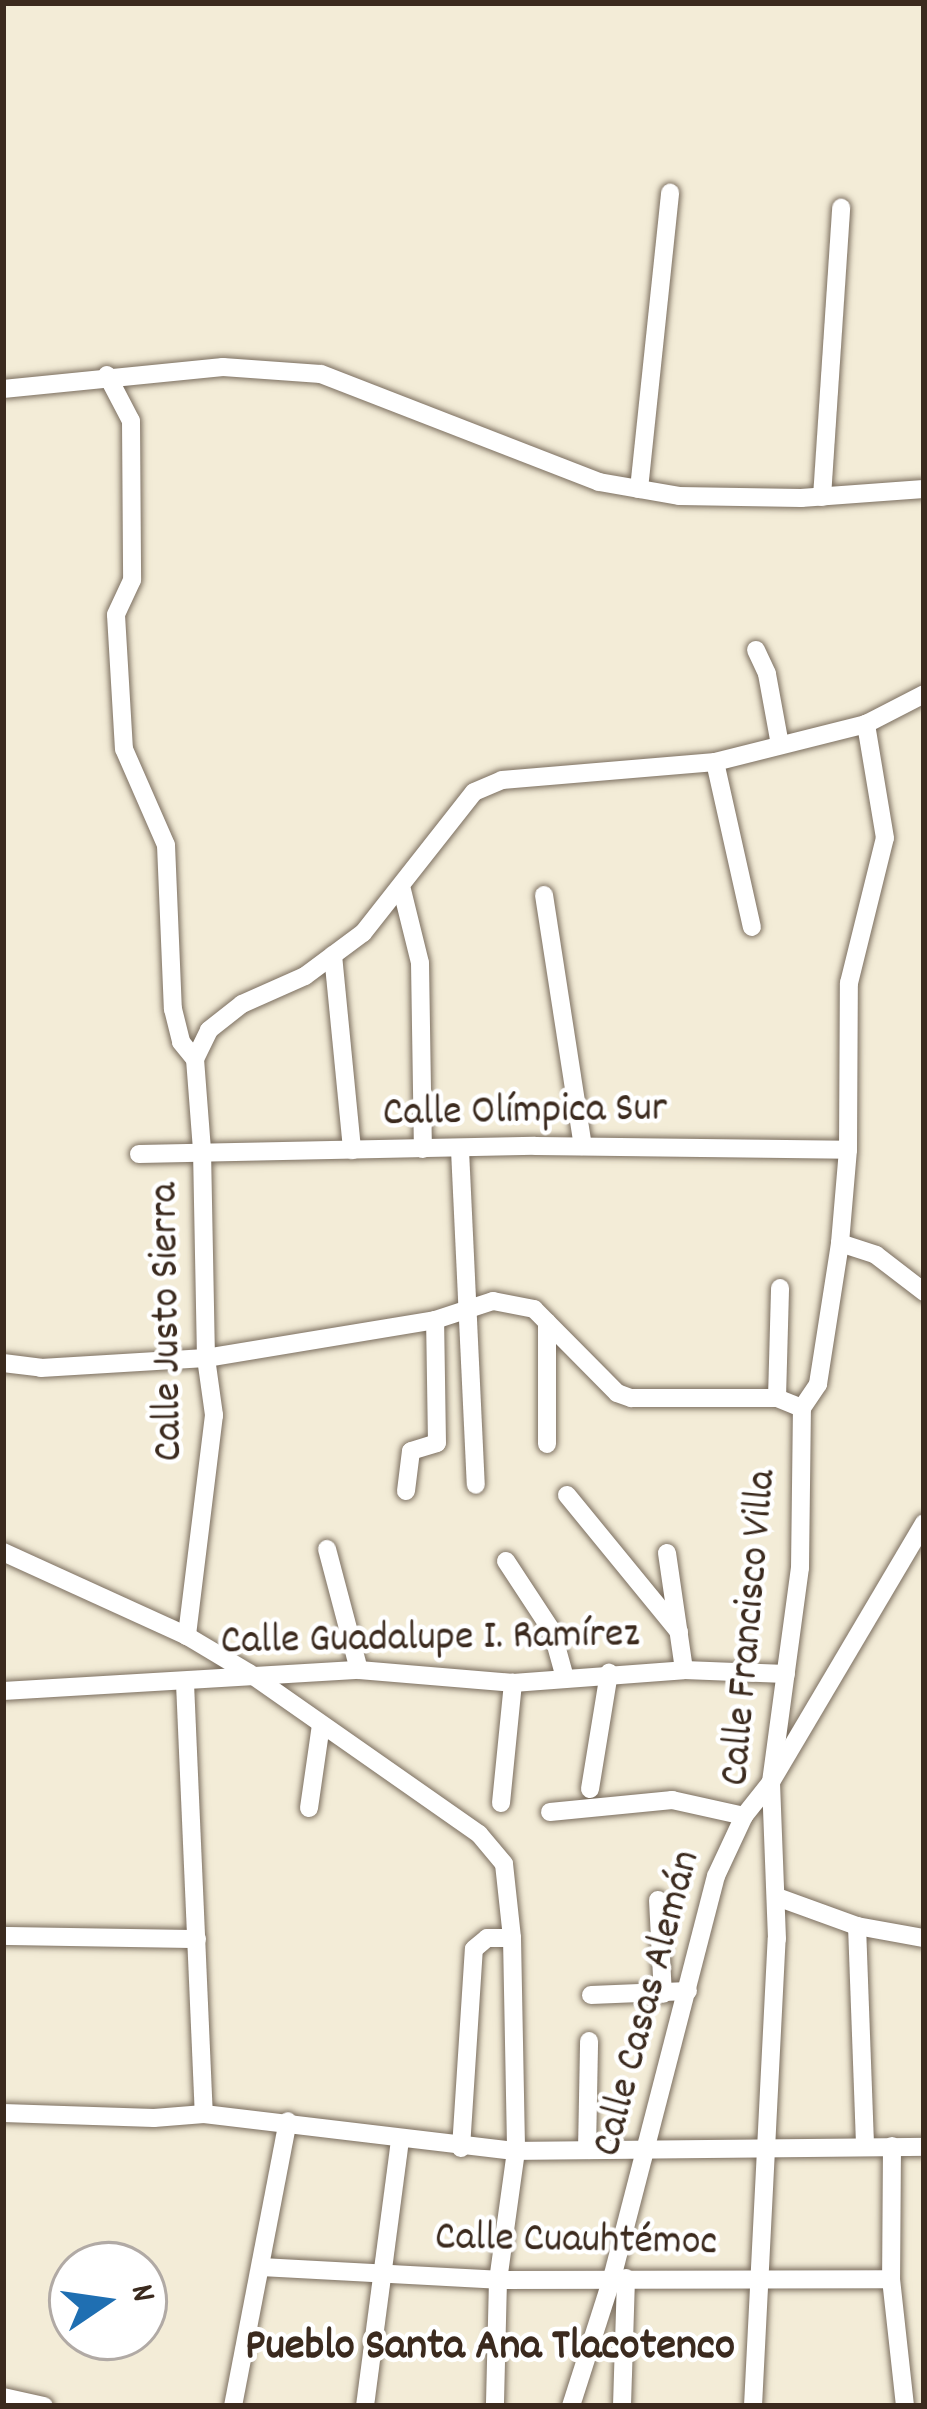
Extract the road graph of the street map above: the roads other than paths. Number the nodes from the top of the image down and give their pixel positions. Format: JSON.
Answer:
{"nodes":[{"id":1,"x":670,"y":193,"type":"dead end"},
{"id":2,"x":842,"y":208,"type":"dead end"},
{"id":3,"x":106,"y":375,"type":"junction"},
{"id":4,"x":3,"y":389,"type":"edge"},
{"id":5,"x":640,"y":489,"type":"junction"},
{"id":6,"x":924,"y":489,"type":"edge"},
{"id":7,"x":822,"y":497,"type":"junction"},
{"id":8,"x":755,"y":650,"type":"dead end"},
{"id":9,"x":924,"y":694,"type":"edge"},
{"id":10,"x":866,"y":724,"type":"junction"},
{"id":11,"x":780,"y":745,"type":"junction"},
{"id":12,"x":715,"y":762,"type":"junction"},
{"id":13,"x":402,"y":890,"type":"junction"},
{"id":14,"x":544,"y":895,"type":"dead end"},
{"id":15,"x":752,"y":927,"type":"dead end"},
{"id":16,"x":334,"y":955,"type":"junction"},
{"id":17,"x":195,"y":1059,"type":"junction"},
{"id":18,"x":583,"y":1146,"type":"junction"},
{"id":19,"x":423,"y":1149,"type":"junction"},
{"id":20,"x":202,"y":1150,"type":"junction"},
{"id":21,"x":352,"y":1150,"type":"junction"},
{"id":22,"x":460,"y":1150,"type":"junction"},
{"id":23,"x":848,"y":1150,"type":"junction"},
{"id":24,"x":139,"y":1154,"type":"dead end"},
{"id":25,"x":840,"y":1243,"type":"junction"},
{"id":26,"x":780,"y":1288,"type":"dead end"},
{"id":27,"x":924,"y":1292,"type":"edge"},
{"id":28,"x":470,"y":1306,"type":"junction"},
{"id":29,"x":435,"y":1320,"type":"junction"},
{"id":30,"x":547,"y":1322,"type":"junction"},
{"id":31,"x":206,"y":1358,"type":"junction"},
{"id":32,"x":3,"y":1363,"type":"edge"},
{"id":33,"x":776,"y":1398,"type":"junction"},
{"id":34,"x":802,"y":1408,"type":"junction"},
{"id":35,"x":547,"y":1444,"type":"dead end"},
{"id":36,"x":476,"y":1485,"type":"dead end"},
{"id":37,"x":406,"y":1492,"type":"dead end"},
{"id":38,"x":567,"y":1496,"type":"dead end"},
{"id":39,"x":924,"y":1523,"type":"edge"},
{"id":40,"x":327,"y":1549,"type":"dead end"},
{"id":41,"x":3,"y":1552,"type":"edge"},
{"id":42,"x":667,"y":1553,"type":"dead end"},
{"id":43,"x":506,"y":1561,"type":"dead end"},
{"id":44,"x":679,"y":1632,"type":"junction"},
{"id":45,"x":187,"y":1636,"type":"junction"},
{"id":46,"x":359,"y":1670,"type":"junction"},
{"id":47,"x":684,"y":1670,"type":"junction"},
{"id":48,"x":249,"y":1673,"type":"junction"},
{"id":49,"x":609,"y":1673,"type":"junction"},
{"id":50,"x":786,"y":1673,"type":"junction"},
{"id":51,"x":565,"y":1678,"type":"junction"},
{"id":52,"x":185,"y":1683,"type":"junction"},
{"id":53,"x":513,"y":1683,"type":"junction"},
{"id":54,"x":3,"y":1691,"type":"edge"},
{"id":55,"x":321,"y":1725,"type":"junction"},
{"id":56,"x":771,"y":1782,"type":"junction"},
{"id":57,"x":590,"y":1789,"type":"dead end"},
{"id":58,"x":501,"y":1803,"type":"dead end"},
{"id":59,"x":309,"y":1808,"type":"dead end"},
{"id":60,"x":550,"y":1812,"type":"dead end"},
{"id":61,"x":744,"y":1816,"type":"junction"},
{"id":62,"x":777,"y":1897,"type":"junction"},
{"id":63,"x":658,"y":1900,"type":"dead end"},
{"id":64,"x":827,"y":1917,"type":"junction"},
{"id":65,"x":857,"y":1926,"type":"junction"},
{"id":66,"x":3,"y":1936,"type":"edge"},
{"id":67,"x":512,"y":1938,"type":"junction"},
{"id":68,"x":924,"y":1938,"type":"edge"},
{"id":69,"x":196,"y":1939,"type":"junction"},
{"id":70,"x":777,"y":1939,"type":"junction"},
{"id":71,"x":688,"y":1990,"type":"junction"},
{"id":72,"x":663,"y":1994,"type":"junction"},
{"id":73,"x":591,"y":1995,"type":"dead end"},
{"id":74,"x":589,"y":2042,"type":"dead end"},
{"id":75,"x":3,"y":2113,"type":"edge"},
{"id":76,"x":204,"y":2114,"type":"junction"},
{"id":77,"x":288,"y":2121,"type":"junction"},
{"id":78,"x":400,"y":2140,"type":"junction"},
{"id":79,"x":865,"y":2146,"type":"junction"},
{"id":80,"x":892,"y":2146,"type":"junction"},
{"id":81,"x":924,"y":2147,"type":"edge"},
{"id":82,"x":461,"y":2148,"type":"junction"},
{"id":83,"x":587,"y":2150,"type":"junction"},
{"id":84,"x":646,"y":2150,"type":"junction"},
{"id":85,"x":766,"y":2150,"type":"junction"},
{"id":86,"x":516,"y":2151,"type":"junction"},
{"id":87,"x":261,"y":2267,"type":"junction"},
{"id":88,"x":381,"y":2275,"type":"junction"},
{"id":89,"x":619,"y":2278,"type":"junction"},
{"id":90,"x":891,"y":2279,"type":"junction"},
{"id":91,"x":498,"y":2280,"type":"junction"},
{"id":92,"x":760,"y":2280,"type":"junction"},
{"id":93,"x":3,"y":2398,"type":"edge"},
{"id":94,"x":44,"y":2406,"type":"edge"},
{"id":95,"x":233,"y":2406,"type":"edge"},
{"id":96,"x":365,"y":2406,"type":"edge"},
{"id":97,"x":495,"y":2406,"type":"edge"},
{"id":98,"x":572,"y":2406,"type":"edge"},
{"id":99,"x":622,"y":2406,"type":"edge"},
{"id":100,"x":753,"y":2406,"type":"edge"},
{"id":101,"x":904,"y":2406,"type":"edge"}],
"edges":[{"from":1,"to":5,"type":"street"},
{"from":2,"to":7,"type":"street"},
{"from":3,"to":4,"type":"street"},
{"from":3,"to":5,"type":"street"},
{"from":3,"to":17,"type":"street","name":"Calle Justo Sierra"},
{"from":5,"to":7,"type":"street"},
{"from":6,"to":7,"type":"street"},
{"from":8,"to":11,"type":"street"},
{"from":9,"to":10,"type":"street"},
{"from":10,"to":11,"type":"street"},
{"from":10,"to":23,"type":"street","name":"Calle Francisco Villa"},
{"from":11,"to":12,"type":"street"},
{"from":12,"to":13,"type":"street"},
{"from":12,"to":15,"type":"street"},
{"from":13,"to":16,"type":"street"},
{"from":13,"to":19,"type":"street"},
{"from":14,"to":18,"type":"street"},
{"from":16,"to":17,"type":"street"},
{"from":16,"to":21,"type":"street"},
{"from":17,"to":20,"type":"street","name":"Calle Justo Sierra"},
{"from":18,"to":22,"type":"street","name":"Calle Olímpica Sur"},
{"from":18,"to":23,"type":"street","name":"Calle Olímpica Sur"},
{"from":19,"to":21,"type":"street","name":"Calle Olímpica Sur"},
{"from":19,"to":22,"type":"street","name":"Calle Olímpica Sur"},
{"from":20,"to":21,"type":"street","name":"Calle Olímpica Sur"},
{"from":20,"to":24,"type":"street","name":"Calle Olímpica Sur"},
{"from":20,"to":31,"type":"street","name":"Calle Justo Sierra"},
{"from":22,"to":28,"type":"street"},
{"from":23,"to":25,"type":"street","name":"Calle Francisco Villa"},
{"from":25,"to":27,"type":"street"},
{"from":25,"to":34,"type":"street","name":"Calle Francisco Villa"},
{"from":26,"to":33,"type":"street"},
{"from":28,"to":29,"type":"street"},
{"from":28,"to":30,"type":"street"},
{"from":28,"to":36,"type":"street"},
{"from":29,"to":31,"type":"street"},
{"from":29,"to":37,"type":"street"},
{"from":30,"to":33,"type":"street"},
{"from":30,"to":35,"type":"street"},
{"from":31,"to":32,"type":"street"},
{"from":31,"to":45,"type":"street","name":"Calle Justo Sierra"},
{"from":33,"to":34,"type":"street"},
{"from":34,"to":50,"type":"street","name":"Calle Francisco Villa"},
{"from":38,"to":44,"type":"street"},
{"from":39,"to":56,"type":"street","name":"Calle Casas Alemán"},
{"from":40,"to":46,"type":"street"},
{"from":41,"to":45,"type":"street"},
{"from":42,"to":44,"type":"street"},
{"from":43,"to":51,"type":"street"},
{"from":44,"to":47,"type":"street"},
{"from":45,"to":48,"type":"street"},
{"from":46,"to":48,"type":"street","name":"Calle Guadalupe I. Ramírez"},
{"from":46,"to":53,"type":"street","name":"Calle Guadalupe I. Ramírez"},
{"from":47,"to":49,"type":"street","name":"Calle Guadalupe I. Ramírez"},
{"from":47,"to":50,"type":"street","name":"Calle Guadalupe I. Ramírez"},
{"from":48,"to":52,"type":"street","name":"Calle Guadalupe I. Ramírez"},
{"from":48,"to":55,"type":"street"},
{"from":49,"to":51,"type":"street","name":"Calle Guadalupe I. Ramírez"},
{"from":49,"to":57,"type":"street"},
{"from":50,"to":56,"type":"street","name":"Calle Francisco Villa"},
{"from":51,"to":53,"type":"street","name":"Calle Guadalupe I. Ramírez"},
{"from":52,"to":54,"type":"street","name":"Calle Guadalupe I. Ramírez"},
{"from":52,"to":69,"type":"street"},
{"from":53,"to":58,"type":"street"},
{"from":55,"to":59,"type":"street"},
{"from":55,"to":67,"type":"street"},
{"from":56,"to":61,"type":"street","name":"Calle Casas Alemán"},
{"from":56,"to":62,"type":"street","name":"Calle Francisco Villa"},
{"from":60,"to":61,"type":"street"},
{"from":61,"to":71,"type":"street","name":"Calle Casas Alemán"},
{"from":62,"to":64,"type":"street"},
{"from":62,"to":70,"type":"street","name":"Calle Francisco Villa"},
{"from":63,"to":72,"type":"street"},
{"from":64,"to":65,"type":"street"},
{"from":64,"to":70,"type":"street"},
{"from":65,"to":68,"type":"street"},
{"from":65,"to":79,"type":"street"},
{"from":66,"to":69,"type":"street"},
{"from":67,"to":82,"type":"street"},
{"from":67,"to":86,"type":"street"},
{"from":69,"to":76,"type":"street"},
{"from":70,"to":85,"type":"street","name":"Calle Francisco Villa"},
{"from":71,"to":72,"type":"street"},
{"from":71,"to":84,"type":"street","name":"Calle Casas Alemán"},
{"from":72,"to":73,"type":"street"},
{"from":74,"to":83,"type":"street"},
{"from":75,"to":76,"type":"street"},
{"from":76,"to":77,"type":"street"},
{"from":77,"to":78,"type":"street"},
{"from":77,"to":87,"type":"street"},
{"from":78,"to":82,"type":"street"},
{"from":78,"to":88,"type":"street"},
{"from":79,"to":80,"type":"street"},
{"from":79,"to":85,"type":"street"},
{"from":80,"to":81,"type":"street"},
{"from":80,"to":90,"type":"street"},
{"from":82,"to":86,"type":"street"},
{"from":83,"to":84,"type":"street"},
{"from":83,"to":86,"type":"street"},
{"from":84,"to":85,"type":"street"},
{"from":84,"to":89,"type":"street","name":"Calle Casas Alemán"},
{"from":85,"to":92,"type":"street","name":"Calle Francisco Villa"},
{"from":86,"to":91,"type":"street"},
{"from":87,"to":88,"type":"street","name":"Calle Cuauhtémoc"},
{"from":87,"to":95,"type":"street"},
{"from":88,"to":91,"type":"street","name":"Calle Cuauhtémoc"},
{"from":88,"to":96,"type":"street"},
{"from":89,"to":91,"type":"street","name":"Calle Cuauhtémoc"},
{"from":89,"to":92,"type":"street","name":"Calle Cuauhtémoc"},
{"from":89,"to":98,"type":"street","name":"Calle Casas Alemán"},
{"from":89,"to":99,"type":"street"},
{"from":90,"to":92,"type":"street","name":"Calle Cuauhtémoc"},
{"from":90,"to":101,"type":"street"},
{"from":91,"to":97,"type":"street"},
{"from":92,"to":100,"type":"street","name":"Calle Francisco Villa"},
{"from":93,"to":94,"type":"street"}]}
